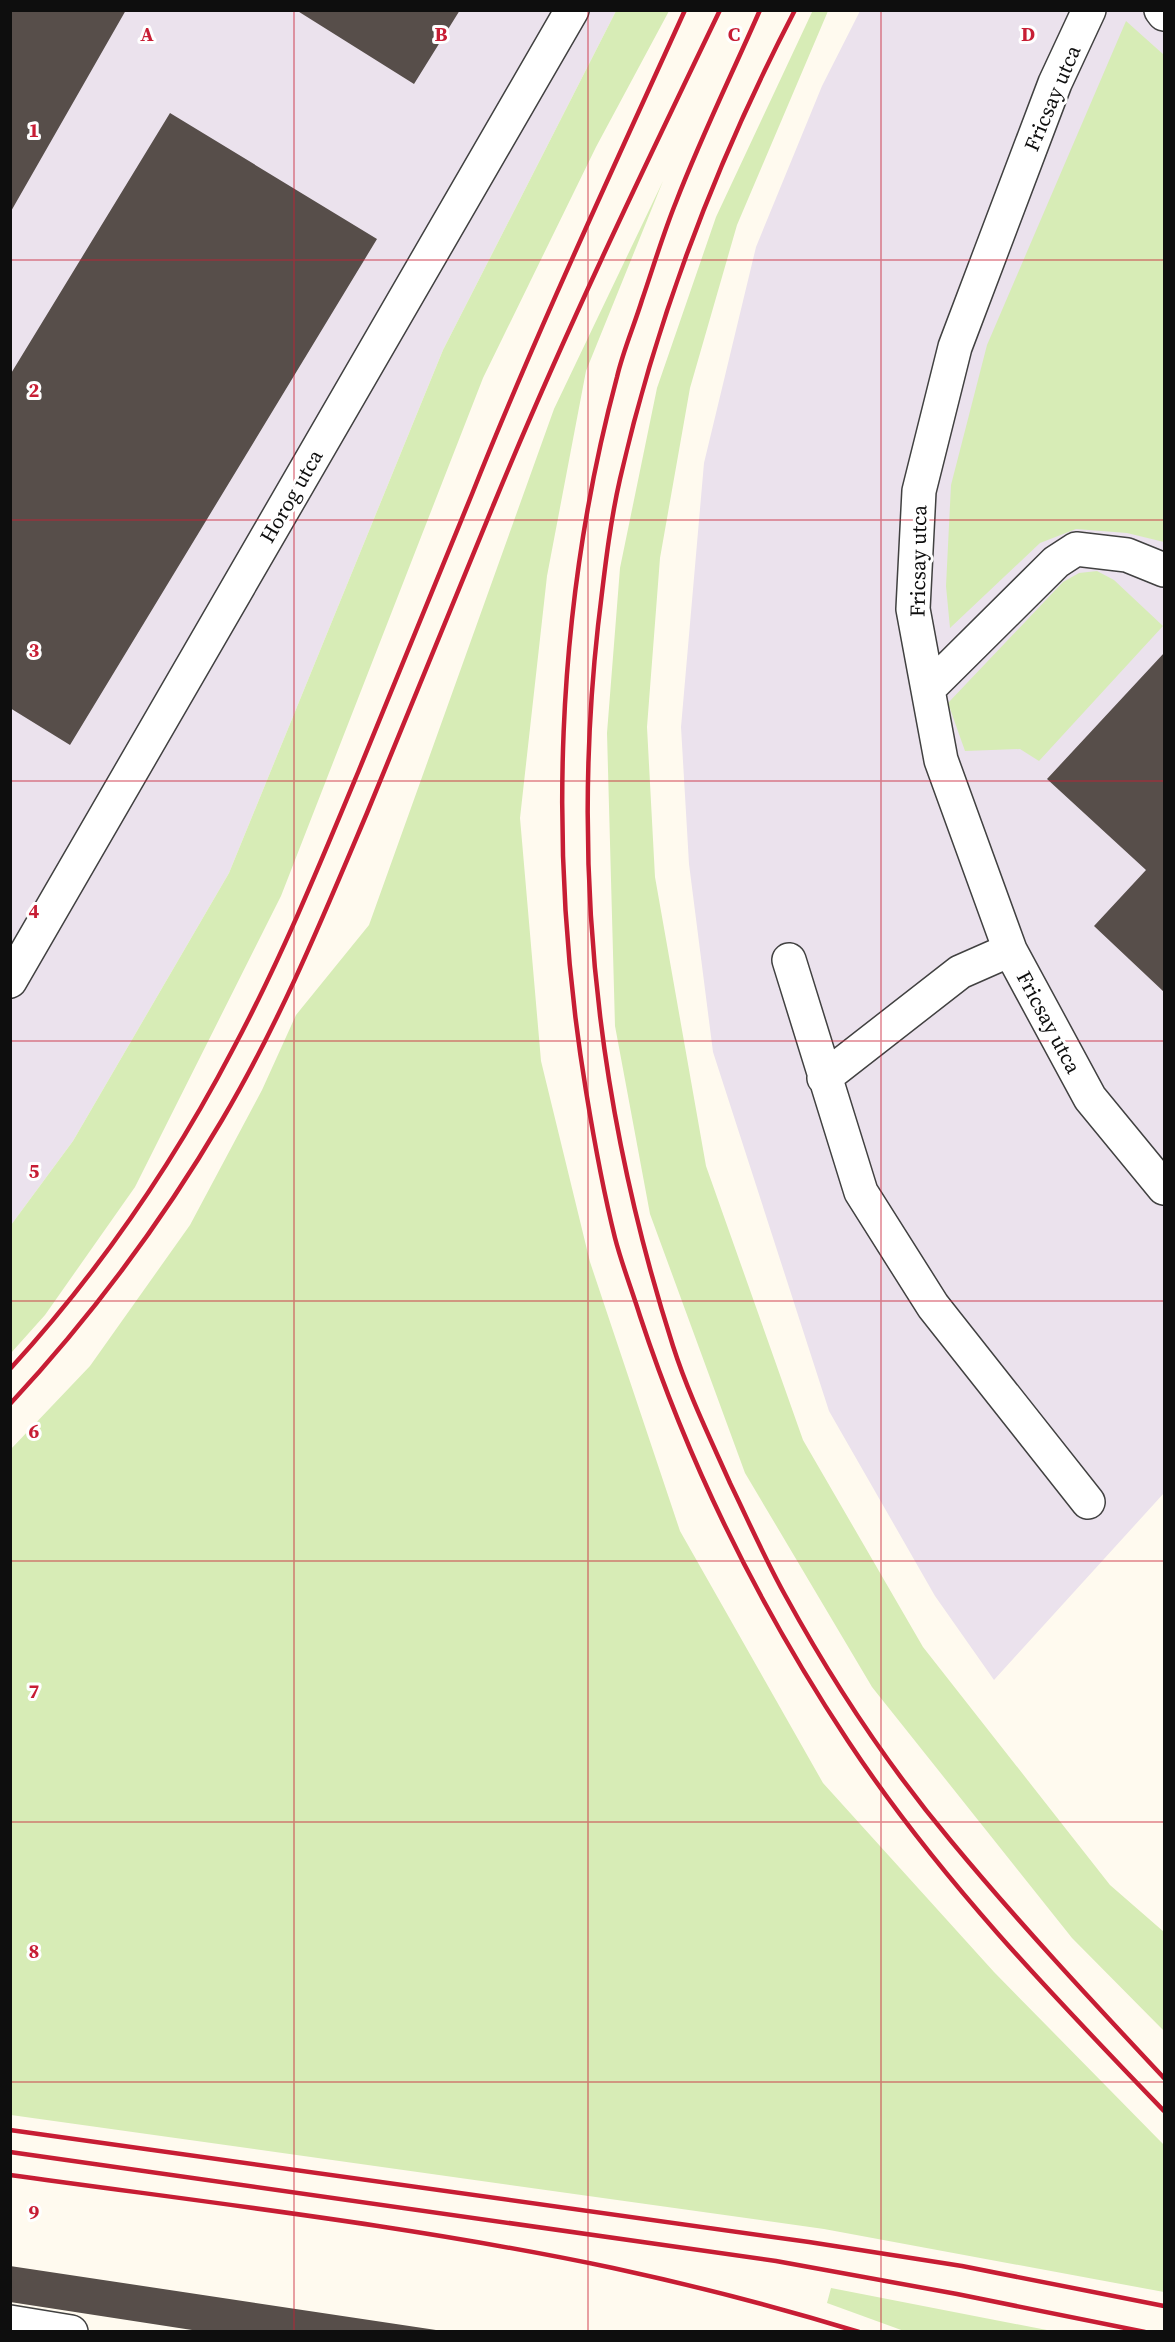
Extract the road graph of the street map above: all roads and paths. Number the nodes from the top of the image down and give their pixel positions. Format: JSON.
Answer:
{"nodes":[{"id":1,"x":572,"y":10,"type":"edge"},
{"id":2,"x":1089,"y":10,"type":"edge"},
{"id":3,"x":1164,"y":570,"type":"edge"},
{"id":4,"x":928,"y":689,"type":"junction"},
{"id":5,"x":1010,"y":950,"type":"junction"},
{"id":6,"x":789,"y":960,"type":"dead end"},
{"id":7,"x":10,"y":981,"type":"edge"},
{"id":8,"x":824,"y":1078,"type":"junction"},
{"id":9,"x":1164,"y":1188,"type":"edge"},
{"id":10,"x":1088,"y":1502,"type":"dead end"},
{"id":11,"x":10,"y":2322,"type":"edge"},
{"id":12,"x":71,"y":2331,"type":"edge"}],
"edges":[{"from":1,"to":7,"type":"street","name":"Horog utca"},
{"from":2,"to":4,"type":"street","name":"Fricsay utca"},
{"from":3,"to":4,"type":"street"},
{"from":4,"to":5,"type":"street","name":"Fricsay utca"},
{"from":5,"to":8,"type":"street"},
{"from":5,"to":9,"type":"street","name":"Fricsay utca"},
{"from":6,"to":8,"type":"street"},
{"from":8,"to":10,"type":"street"},
{"from":11,"to":12,"type":"street"}]}
